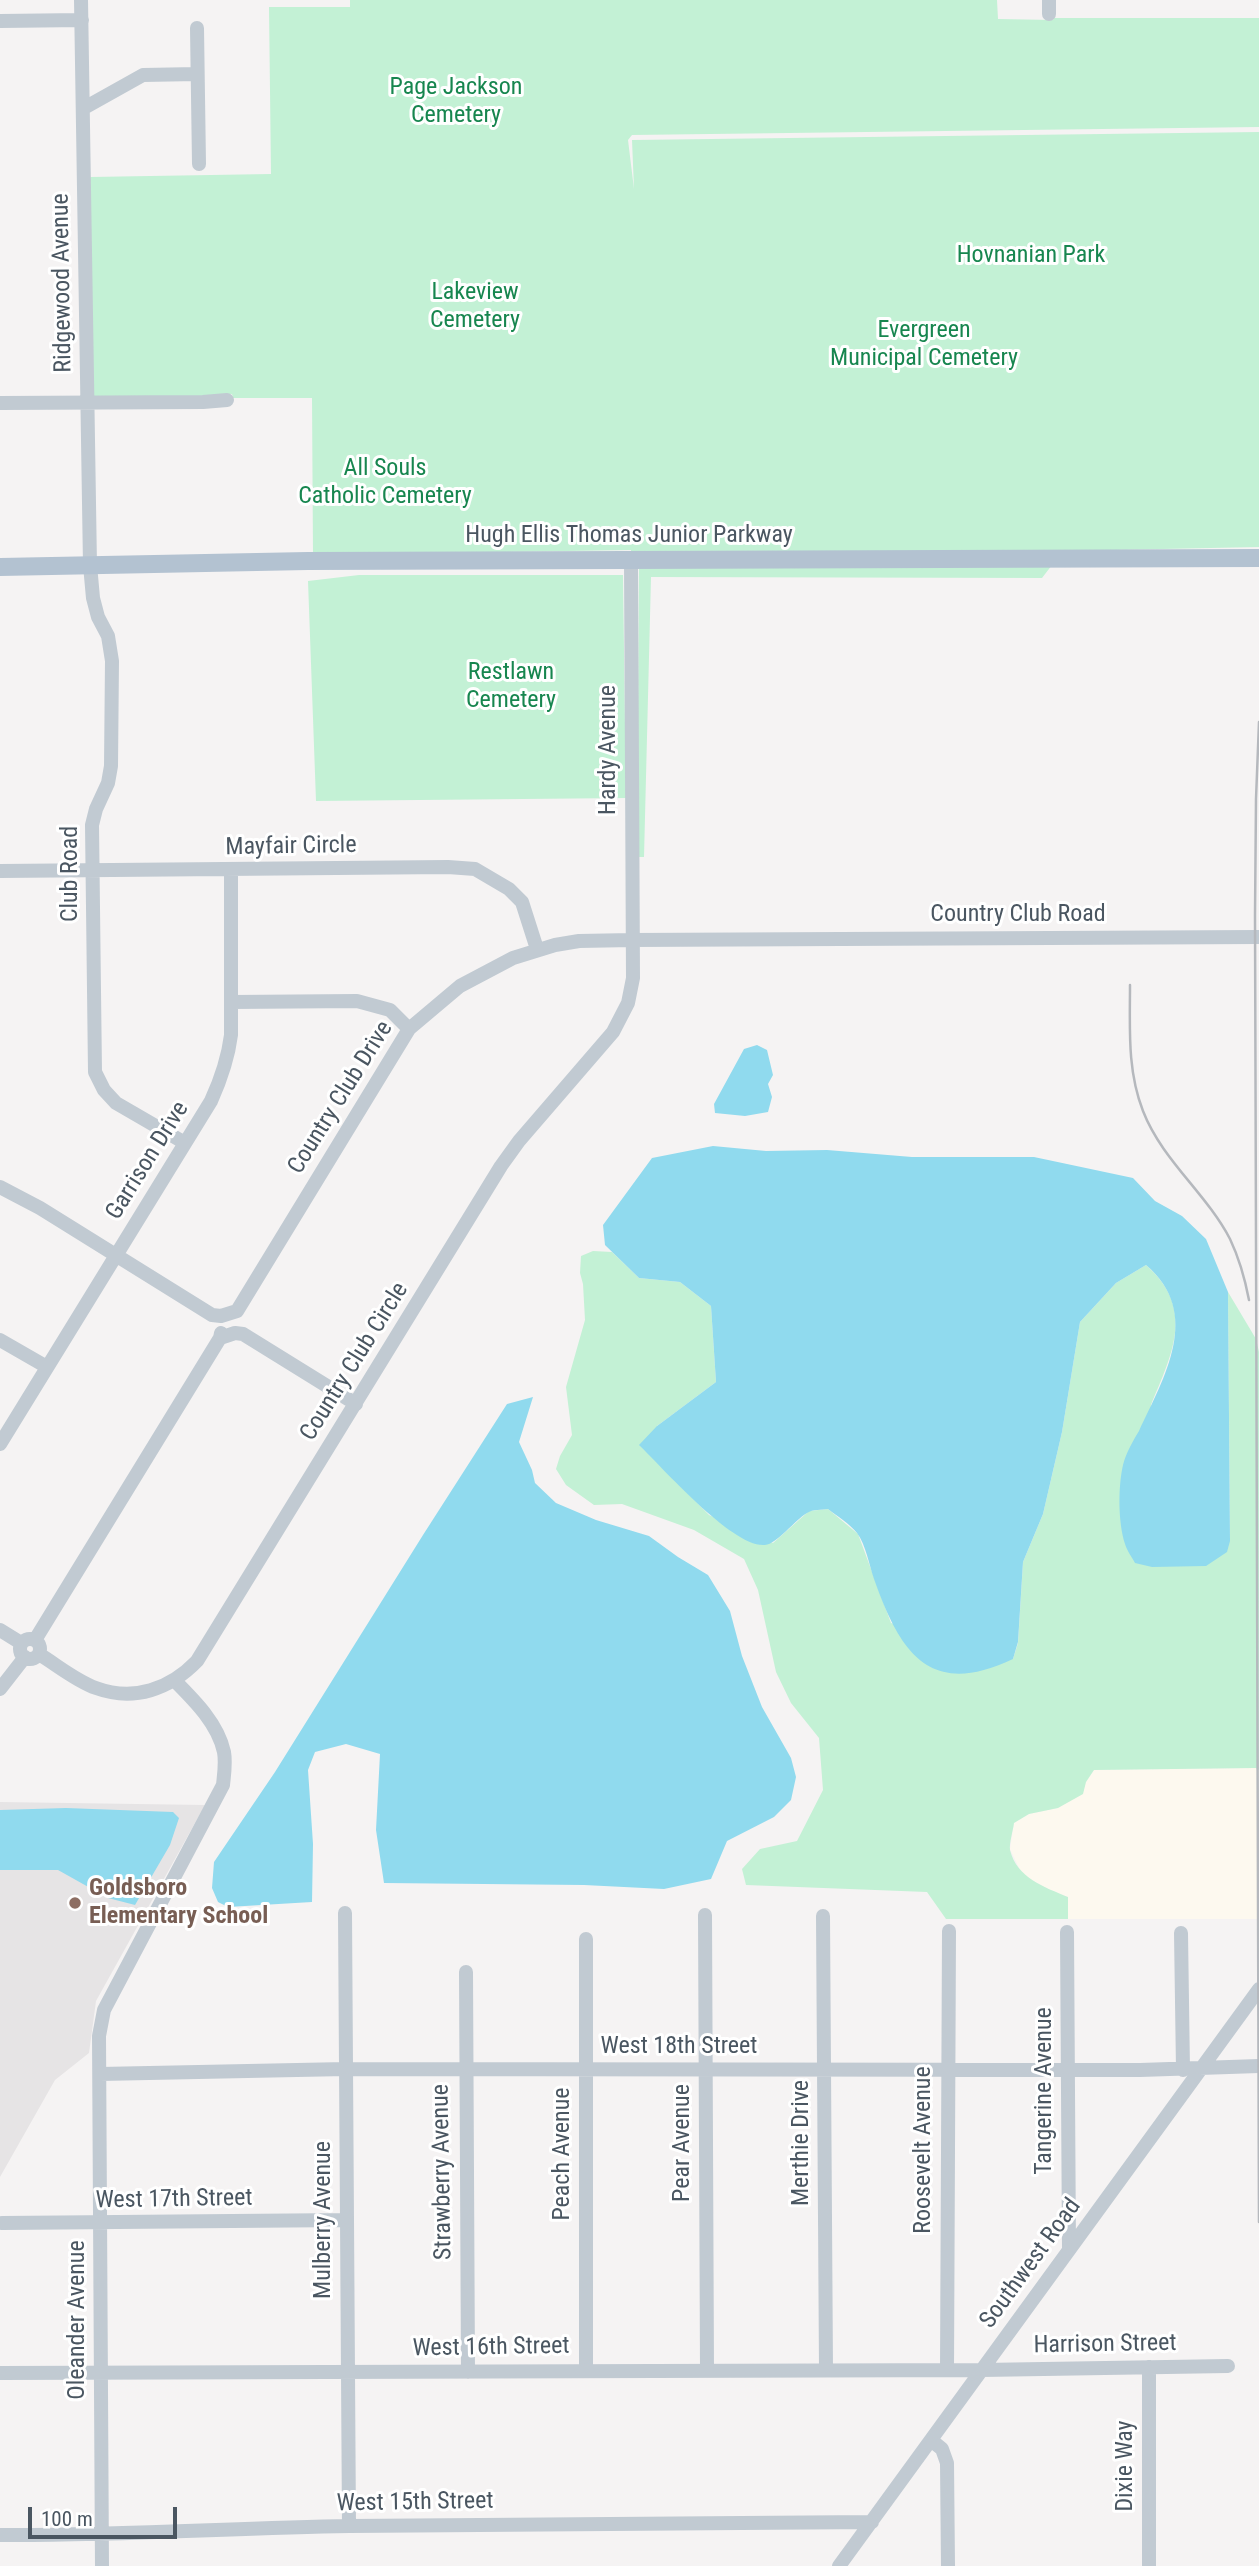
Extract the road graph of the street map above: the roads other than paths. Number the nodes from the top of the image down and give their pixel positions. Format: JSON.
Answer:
{"nodes":[{"id":1,"x":81,"y":0,"type":"edge"},
{"id":2,"x":82,"y":20,"type":"junction"},
{"id":3,"x":0,"y":21,"type":"edge"},
{"id":4,"x":197,"y":28,"type":"dead end"},
{"id":5,"x":197,"y":74,"type":"junction"},
{"id":6,"x":83,"y":108,"type":"junction"},
{"id":7,"x":199,"y":164,"type":"dead end"},
{"id":8,"x":228,"y":400,"type":"dead end"},
{"id":9,"x":88,"y":402,"type":"junction"},
{"id":10,"x":0,"y":403,"type":"edge"},
{"id":11,"x":1259,"y":558,"type":"edge"},
{"id":12,"x":631,"y":560,"type":"junction"},
{"id":13,"x":90,"y":565,"type":"junction"},
{"id":14,"x":0,"y":567,"type":"edge"},
{"id":15,"x":0,"y":871,"type":"edge"},
{"id":16,"x":93,"y":871,"type":"junction"},
{"id":17,"x":231,"y":871,"type":"junction"},
{"id":18,"x":1259,"y":937,"type":"edge"},
{"id":19,"x":778,"y":938,"type":"joint"},
{"id":20,"x":632,"y":940,"type":"junction"},
{"id":21,"x":537,"y":949,"type":"junction"},
{"id":22,"x":232,"y":1002,"type":"junction"},
{"id":23,"x":410,"y":1029,"type":"junction"},
{"id":24,"x":185,"y":1143,"type":"junction"},
{"id":25,"x":0,"y":1187,"type":"edge"},
{"id":26,"x":115,"y":1256,"type":"junction"},
{"id":27,"x":229,"y":1325,"type":"junction"},
{"id":28,"x":0,"y":1340,"type":"edge"},
{"id":29,"x":47,"y":1367,"type":"junction"},
{"id":30,"x":356,"y":1404,"type":"junction"},
{"id":31,"x":0,"y":1444,"type":"edge"},
{"id":32,"x":0,"y":1630,"type":"edge"},
{"id":33,"x":30,"y":1649,"type":"junction"},
{"id":34,"x":175,"y":1681,"type":"junction"},
{"id":35,"x":0,"y":1689,"type":"edge"},
{"id":36,"x":345,"y":1913,"type":"dead end"},
{"id":37,"x":705,"y":1915,"type":"dead end"},
{"id":38,"x":823,"y":1916,"type":"dead end"},
{"id":39,"x":949,"y":1931,"type":"dead end"},
{"id":40,"x":1067,"y":1932,"type":"dead end"},
{"id":41,"x":1181,"y":1933,"type":"dead end"},
{"id":42,"x":586,"y":1938,"type":"dead end"},
{"id":43,"x":466,"y":1972,"type":"dead end"},
{"id":44,"x":1259,"y":1989,"type":"edge"},
{"id":45,"x":1259,"y":2066,"type":"edge"},
{"id":46,"x":1201,"y":2068,"type":"junction"},
{"id":47,"x":346,"y":2069,"type":"junction"},
{"id":48,"x":465,"y":2069,"type":"junction"},
{"id":49,"x":824,"y":2069,"type":"junction"},
{"id":50,"x":947,"y":2069,"type":"junction"},
{"id":51,"x":1067,"y":2069,"type":"junction"},
{"id":52,"x":585,"y":2070,"type":"junction"},
{"id":53,"x":706,"y":2070,"type":"junction"},
{"id":54,"x":1183,"y":2070,"type":"junction"},
{"id":55,"x":100,"y":2074,"type":"junction"},
{"id":56,"x":346,"y":2220,"type":"junction"},
{"id":57,"x":2,"y":2223,"type":"dead end"},
{"id":58,"x":101,"y":2224,"type":"junction"},
{"id":59,"x":1069,"y":2250,"type":"junction"},
{"id":60,"x":1228,"y":2366,"type":"dead end"},
{"id":61,"x":1149,"y":2367,"type":"junction"},
{"id":62,"x":586,"y":2370,"type":"junction"},
{"id":63,"x":707,"y":2370,"type":"junction"},
{"id":64,"x":826,"y":2370,"type":"junction"},
{"id":65,"x":947,"y":2370,"type":"junction"},
{"id":66,"x":982,"y":2370,"type":"junction"},
{"id":67,"x":347,"y":2372,"type":"junction"},
{"id":68,"x":468,"y":2372,"type":"junction"},
{"id":69,"x":0,"y":2373,"type":"edge"},
{"id":70,"x":99,"y":2374,"type":"junction"},
{"id":71,"x":931,"y":2440,"type":"junction"},
{"id":72,"x":872,"y":2522,"type":"junction"},
{"id":73,"x":349,"y":2526,"type":"junction"},
{"id":74,"x":0,"y":2535,"type":"edge"},
{"id":75,"x":102,"y":2535,"type":"junction"},
{"id":76,"x":102,"y":2566,"type":"edge"},
{"id":77,"x":839,"y":2566,"type":"edge"},
{"id":78,"x":948,"y":2566,"type":"edge"},
{"id":79,"x":1149,"y":2566,"type":"edge"}],
"edges":[{"from":1,"to":2,"type":"street","name":"Ridgewood Avenue"},
{"from":2,"to":3,"type":"street"},
{"from":2,"to":6,"type":"street","name":"Ridgewood Avenue"},
{"from":4,"to":5,"type":"street"},
{"from":5,"to":6,"type":"street"},
{"from":5,"to":7,"type":"street"},
{"from":6,"to":9,"type":"street","name":"Ridgewood Avenue"},
{"from":8,"to":9,"type":"street"},
{"from":9,"to":10,"type":"street"},
{"from":9,"to":13,"type":"street","name":"Ridgewood Avenue"},
{"from":11,"to":12,"type":"main road","name":"Hugh Ellis Thomas Junior Parkway"},
{"from":12,"to":13,"type":"main road","name":"Hugh Ellis Thomas Junior Parkway"},
{"from":12,"to":20,"type":"street","name":"Hardy Avenue"},
{"from":13,"to":14,"type":"main road","name":"Hugh Ellis Thomas Junior Parkway"},
{"from":13,"to":16,"type":"street","name":"Club Road"},
{"from":15,"to":16,"type":"street","name":"Mayfair Circle"},
{"from":16,"to":17,"type":"street","name":"Mayfair Circle"},
{"from":16,"to":24,"type":"street","name":"Club Road"},
{"from":17,"to":21,"type":"street","name":"Mayfair Circle"},
{"from":17,"to":22,"type":"street","name":"Garrison Drive"},
{"from":18,"to":19,"type":"street","name":"Country Club Road"},
{"from":19,"to":20,"type":"street","name":"Country Club Drive"},
{"from":20,"to":21,"type":"street","name":"Country Club Drive"},
{"from":20,"to":30,"type":"street","name":"Country Club Circle"},
{"from":21,"to":23,"type":"street","name":"Country Club Drive"},
{"from":22,"to":23,"type":"street"},
{"from":22,"to":24,"type":"street","name":"Garrison Drive"},
{"from":23,"to":27,"type":"street","name":"Country Club Drive"},
{"from":24,"to":26,"type":"street","name":"Garrison Drive"},
{"from":25,"to":26,"type":"street"},
{"from":26,"to":27,"type":"street"},
{"from":26,"to":29,"type":"street","name":"Garrison Drive"},
{"from":27,"to":30,"type":"street"},
{"from":27,"to":33,"type":"street","name":"Country Club Drive"},
{"from":28,"to":29,"type":"street"},
{"from":29,"to":31,"type":"street","name":"Garrison Drive"},
{"from":30,"to":34,"type":"street","name":"Country Club Circle"},
{"from":32,"to":33,"type":"street","name":"Country Club Circle"},
{"from":33,"to":34,"type":"street","name":"Country Club Circle"},
{"from":33,"to":35,"type":"street","name":"Country Club Drive"},
{"from":34,"to":55,"type":"street","name":"Oleander Avenue"},
{"from":36,"to":47,"type":"street","name":"Mulberry Avenue"},
{"from":37,"to":53,"type":"street","name":"Pear Avenue"},
{"from":38,"to":49,"type":"street","name":"Merthie Drive"},
{"from":39,"to":50,"type":"street","name":"Roosevelt Avenue"},
{"from":40,"to":51,"type":"street","name":"Tangerine Avenue"},
{"from":41,"to":54,"type":"street"},
{"from":42,"to":52,"type":"street","name":"Peach Avenue"},
{"from":43,"to":48,"type":"street","name":"Strawberry Avenue"},
{"from":44,"to":46,"type":"street","name":"Southwest Road"},
{"from":45,"to":46,"type":"street","name":"West 18th Street"},
{"from":46,"to":54,"type":"street","name":"West 18th Street"},
{"from":46,"to":59,"type":"street","name":"Southwest Road"},
{"from":47,"to":48,"type":"street","name":"West 18th Street"},
{"from":47,"to":55,"type":"street","name":"West 18th Street"},
{"from":47,"to":56,"type":"street","name":"Mulberry Avenue"},
{"from":48,"to":52,"type":"street","name":"West 18th Street"},
{"from":48,"to":68,"type":"street","name":"Strawberry Avenue"},
{"from":49,"to":50,"type":"street","name":"West 18th Street"},
{"from":49,"to":53,"type":"street","name":"West 18th Street"},
{"from":49,"to":64,"type":"street","name":"Merthie Drive"},
{"from":50,"to":51,"type":"street","name":"West 18th Street"},
{"from":50,"to":65,"type":"street","name":"Roosevelt Avenue"},
{"from":51,"to":54,"type":"street","name":"West 18th Street"},
{"from":51,"to":59,"type":"street","name":"Tangerine Avenue"},
{"from":52,"to":53,"type":"street","name":"West 18th Street"},
{"from":52,"to":62,"type":"street","name":"Peach Avenue"},
{"from":53,"to":63,"type":"street","name":"Pear Avenue"},
{"from":55,"to":58,"type":"street","name":"Oleander Avenue"},
{"from":56,"to":58,"type":"street","name":"West 17th Street"},
{"from":56,"to":67,"type":"street","name":"Mulberry Avenue"},
{"from":57,"to":58,"type":"street","name":"West 17th Street"},
{"from":58,"to":70,"type":"street","name":"Oleander Avenue"},
{"from":59,"to":66,"type":"street","name":"Southwest Road"},
{"from":60,"to":61,"type":"street","name":"Harrison Street"},
{"from":61,"to":66,"type":"street","name":"Harrison Street"},
{"from":61,"to":79,"type":"street","name":"Dixie Way"},
{"from":62,"to":63,"type":"street","name":"West 16th Street"},
{"from":62,"to":68,"type":"street","name":"West 16th Street"},
{"from":63,"to":64,"type":"street","name":"West 16th Street"},
{"from":64,"to":65,"type":"street","name":"West 16th Street"},
{"from":65,"to":66,"type":"street","name":"West 16th Street"},
{"from":66,"to":71,"type":"street","name":"Southwest Road"},
{"from":67,"to":68,"type":"street","name":"West 16th Street"},
{"from":67,"to":70,"type":"street","name":"West 16th Street"},
{"from":67,"to":73,"type":"street","name":"Mulberry Avenue"},
{"from":69,"to":70,"type":"street","name":"West 16th Street"},
{"from":70,"to":75,"type":"street","name":"Oleander Avenue"},
{"from":71,"to":72,"type":"street","name":"Southwest Road"},
{"from":71,"to":78,"type":"street"},
{"from":72,"to":73,"type":"street","name":"West 15th Street"},
{"from":72,"to":77,"type":"street","name":"Southwest Road"},
{"from":73,"to":75,"type":"street","name":"West 15th Street"},
{"from":74,"to":75,"type":"street","name":"West 15th Street"},
{"from":75,"to":76,"type":"street","name":"Oleander Avenue"}]}
